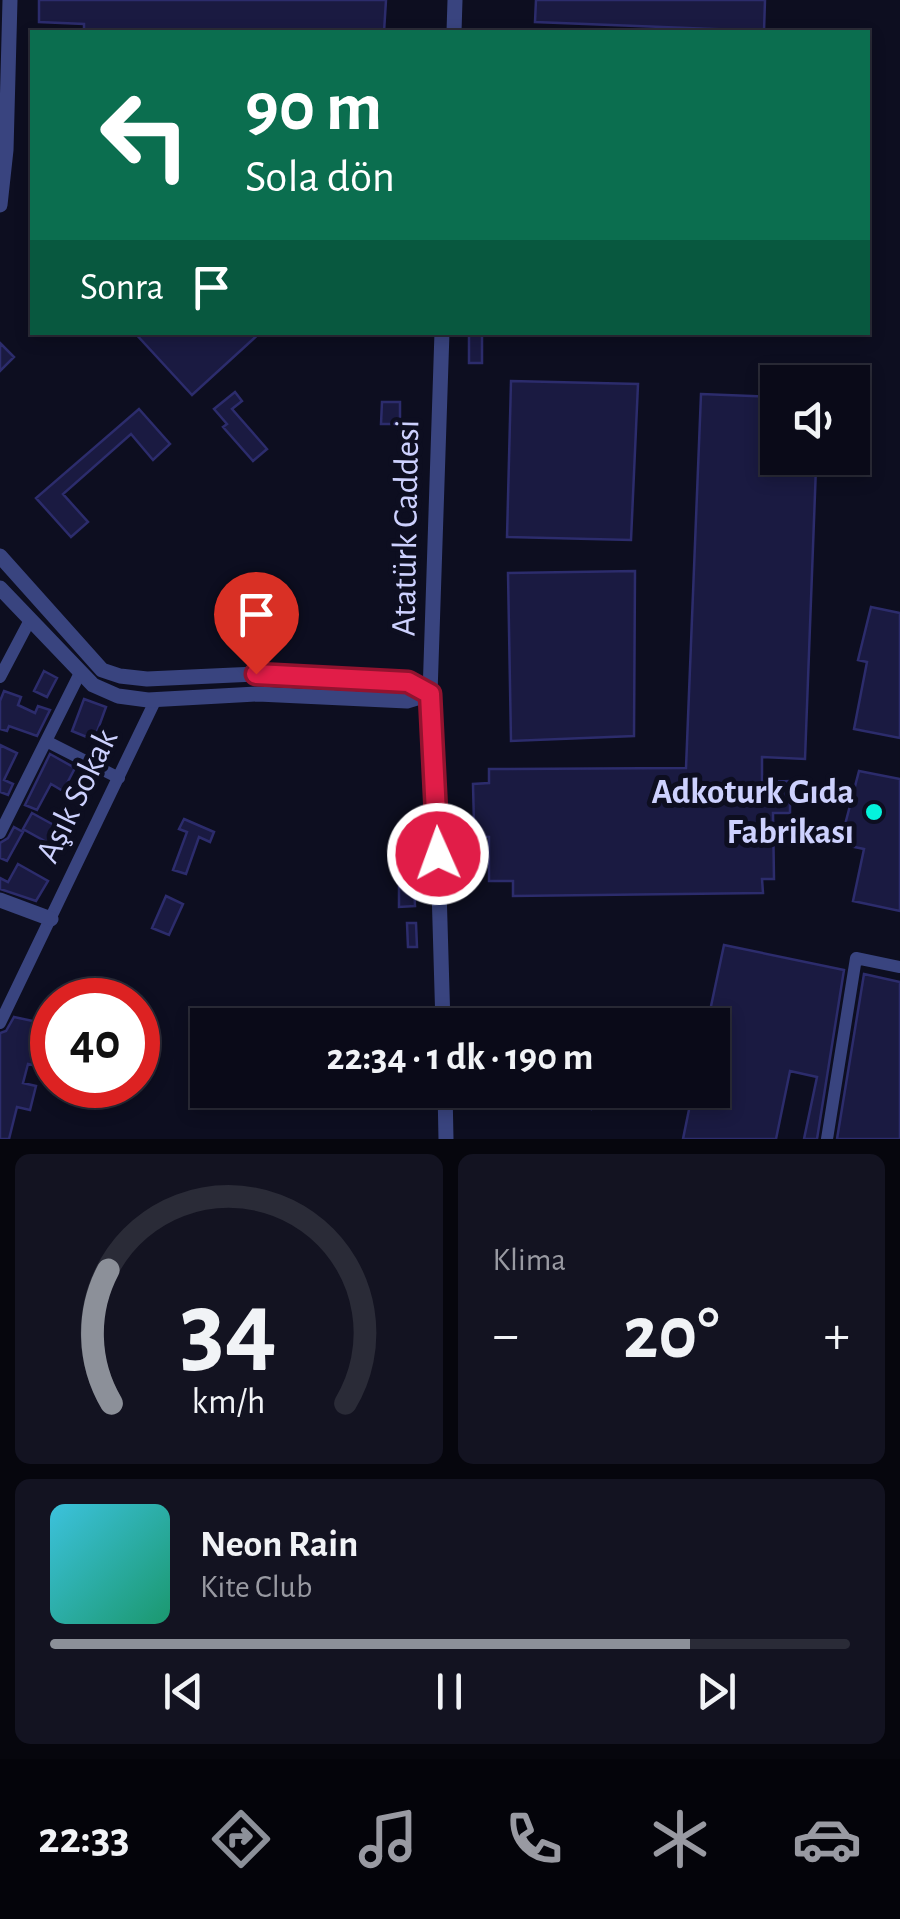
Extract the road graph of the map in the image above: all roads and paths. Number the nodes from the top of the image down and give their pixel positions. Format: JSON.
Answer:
{"nodes":[{"id":1,"x":10,"y":0,"type":"edge"},
{"id":2,"x":455,"y":0,"type":"edge"},
{"id":3,"x":454,"y":30,"type":"edge"},
{"id":4,"x":3,"y":150,"type":"edge"},
{"id":5,"x":0,"y":204,"type":"edge"},
{"id":6,"x":442,"y":335,"type":"edge"},
{"id":7,"x":0,"y":556,"type":"edge"},
{"id":8,"x":0,"y":588,"type":"edge"},
{"id":9,"x":30,"y":620,"type":"junction"},
{"id":10,"x":80,"y":672,"type":"junction"},
{"id":11,"x":0,"y":677,"type":"edge"},
{"id":12,"x":430,"y":694,"type":"junction"},
{"id":13,"x":156,"y":699,"type":"junction"},
{"id":14,"x":46,"y":741,"type":"junction"},
{"id":15,"x":119,"y":778,"type":"junction"},
{"id":16,"x":0,"y":833,"type":"edge"},
{"id":17,"x":0,"y":900,"type":"edge"},
{"id":18,"x":51,"y":919,"type":"junction"},
{"id":19,"x":900,"y":966,"type":"edge"},
{"id":20,"x":443,"y":1008,"type":"edge"},
{"id":21,"x":0,"y":1023,"type":"edge"},
{"id":22,"x":445,"y":1108,"type":"edge"},
{"id":23,"x":446,"y":1139,"type":"edge"},
{"id":24,"x":827,"y":1139,"type":"edge"}],
"edges":[{"from":1,"to":4,"type":"street"},
{"from":2,"to":3,"type":"street"},
{"from":4,"to":5,"type":"street"},
{"from":6,"to":12,"type":"street","name":"Atatürk Caddesi"},
{"from":7,"to":12,"type":"street"},
{"from":8,"to":9,"type":"street"},
{"from":9,"to":10,"type":"street"},
{"from":9,"to":11,"type":"street"},
{"from":10,"to":13,"type":"street"},
{"from":10,"to":14,"type":"street"},
{"from":12,"to":13,"type":"street"},
{"from":12,"to":20,"type":"street","name":"Atatürk Caddesi"},
{"from":13,"to":15,"type":"street","name":"Aşık Sokak"},
{"from":14,"to":15,"type":"street"},
{"from":14,"to":16,"type":"street"},
{"from":15,"to":18,"type":"street","name":"Aşık Sokak"},
{"from":17,"to":18,"type":"street"},
{"from":18,"to":21,"type":"street","name":"Aşık Sokak"},
{"from":19,"to":24,"type":"street"},
{"from":22,"to":23,"type":"street"}]}
